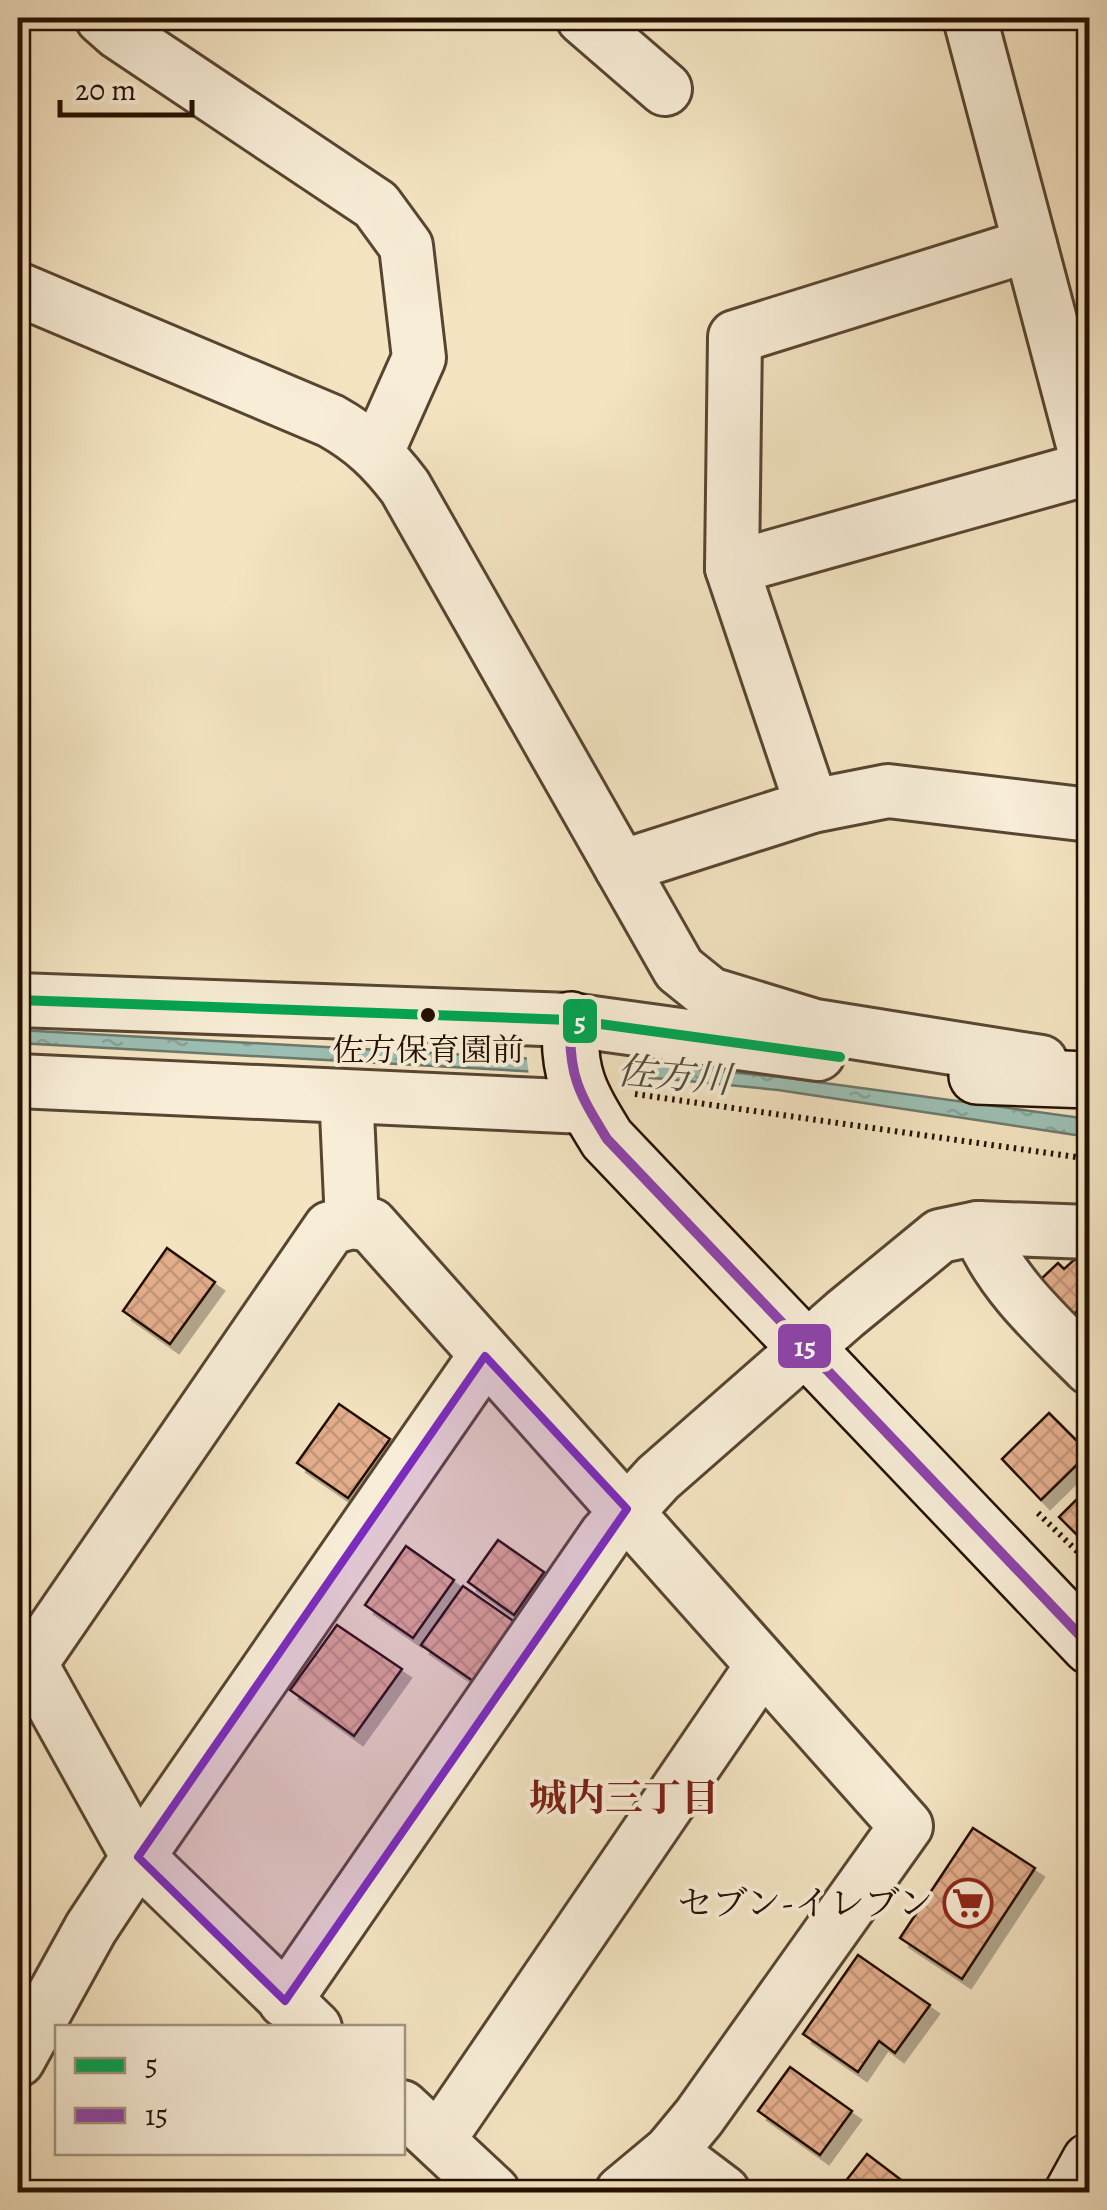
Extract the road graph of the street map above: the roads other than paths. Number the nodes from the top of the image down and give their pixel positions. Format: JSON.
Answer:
{"nodes":[{"id":1,"x":102,"y":18,"type":"edge"},
{"id":2,"x":583,"y":18,"type":"edge"},
{"id":3,"x":970,"y":18,"type":"edge"},
{"id":4,"x":665,"y":89,"type":"dead end"},
{"id":5,"x":1030,"y":245,"type":"junction"},
{"id":6,"x":18,"y":289,"type":"edge"},
{"id":7,"x":377,"y":452,"type":"junction"},
{"id":8,"x":1089,"y":470,"type":"edge"},
{"id":9,"x":732,"y":568,"type":"junction"},
{"id":10,"x":812,"y":806,"type":"junction"},
{"id":11,"x":1090,"y":815,"type":"edge"},
{"id":12,"x":621,"y":867,"type":"junction"},
{"id":13,"x":18,"y":1000,"type":"edge"},
{"id":14,"x":571,"y":1026,"type":"junction"},
{"id":15,"x":1090,"y":1070,"type":"edge"},
{"id":16,"x":977,"y":1076,"type":"joint"},
{"id":17,"x":1090,"y":1080,"type":"edge"},
{"id":18,"x":18,"y":1081,"type":"edge"},
{"id":19,"x":600,"y":1106,"type":"junction"},
{"id":20,"x":348,"y":1113,"type":"dead end"},
{"id":21,"x":352,"y":1222,"type":"junction"},
{"id":22,"x":978,"y":1228,"type":"junction"},
{"id":23,"x":1090,"y":1232,"type":"edge"},
{"id":24,"x":807,"y":1349,"type":"junction"},
{"id":25,"x":485,"y":1356,"type":"junction"},
{"id":26,"x":1090,"y":1368,"type":"edge"},
{"id":27,"x":627,"y":1509,"type":"junction"},
{"id":28,"x":1090,"y":1646,"type":"edge"},
{"id":29,"x":24,"y":1652,"type":"edge"},
{"id":30,"x":762,"y":1666,"type":"junction"},
{"id":31,"x":138,"y":1857,"type":"junction"},
{"id":32,"x":300,"y":2014,"type":"edge"},
{"id":33,"x":18,"y":2060,"type":"edge"},
{"id":34,"x":421,"y":2123,"type":"edge"},
{"id":35,"x":670,"y":2152,"type":"junction"},
{"id":36,"x":1090,"y":2160,"type":"edge"},
{"id":37,"x":493,"y":2192,"type":"edge"},
{"id":38,"x":622,"y":2192,"type":"edge"},
{"id":39,"x":723,"y":2192,"type":"edge"},
{"id":40,"x":1073,"y":2192,"type":"edge"}],
"edges":[{"from":1,"to":7,"type":"street"},
{"from":2,"to":4,"type":"street"},
{"from":3,"to":5,"type":"street"},
{"from":5,"to":8,"type":"street"},
{"from":5,"to":9,"type":"street"},
{"from":6,"to":7,"type":"street"},
{"from":7,"to":12,"type":"street"},
{"from":8,"to":9,"type":"street"},
{"from":9,"to":10,"type":"street"},
{"from":10,"to":11,"type":"street"},
{"from":10,"to":12,"type":"street"},
{"from":12,"to":15,"type":"street"},
{"from":13,"to":14,"type":"street"},
{"from":14,"to":16,"type":"street"},
{"from":14,"to":19,"type":"street"},
{"from":16,"to":17,"type":"street"},
{"from":18,"to":19,"type":"street"},
{"from":19,"to":24,"type":"street"},
{"from":20,"to":21,"type":"street"},
{"from":21,"to":25,"type":"street"},
{"from":21,"to":29,"type":"street"},
{"from":22,"to":23,"type":"street"},
{"from":22,"to":24,"type":"street"},
{"from":22,"to":26,"type":"street"},
{"from":24,"to":27,"type":"street"},
{"from":24,"to":28,"type":"street"},
{"from":25,"to":27,"type":"street"},
{"from":25,"to":31,"type":"street"},
{"from":27,"to":30,"type":"street"},
{"from":27,"to":32,"type":"street"},
{"from":29,"to":31,"type":"street"},
{"from":30,"to":34,"type":"street"},
{"from":30,"to":35,"type":"street"},
{"from":31,"to":32,"type":"street"},
{"from":31,"to":33,"type":"street"},
{"from":34,"to":37,"type":"street"},
{"from":35,"to":38,"type":"street"},
{"from":35,"to":39,"type":"street"},
{"from":36,"to":40,"type":"street"}]}
